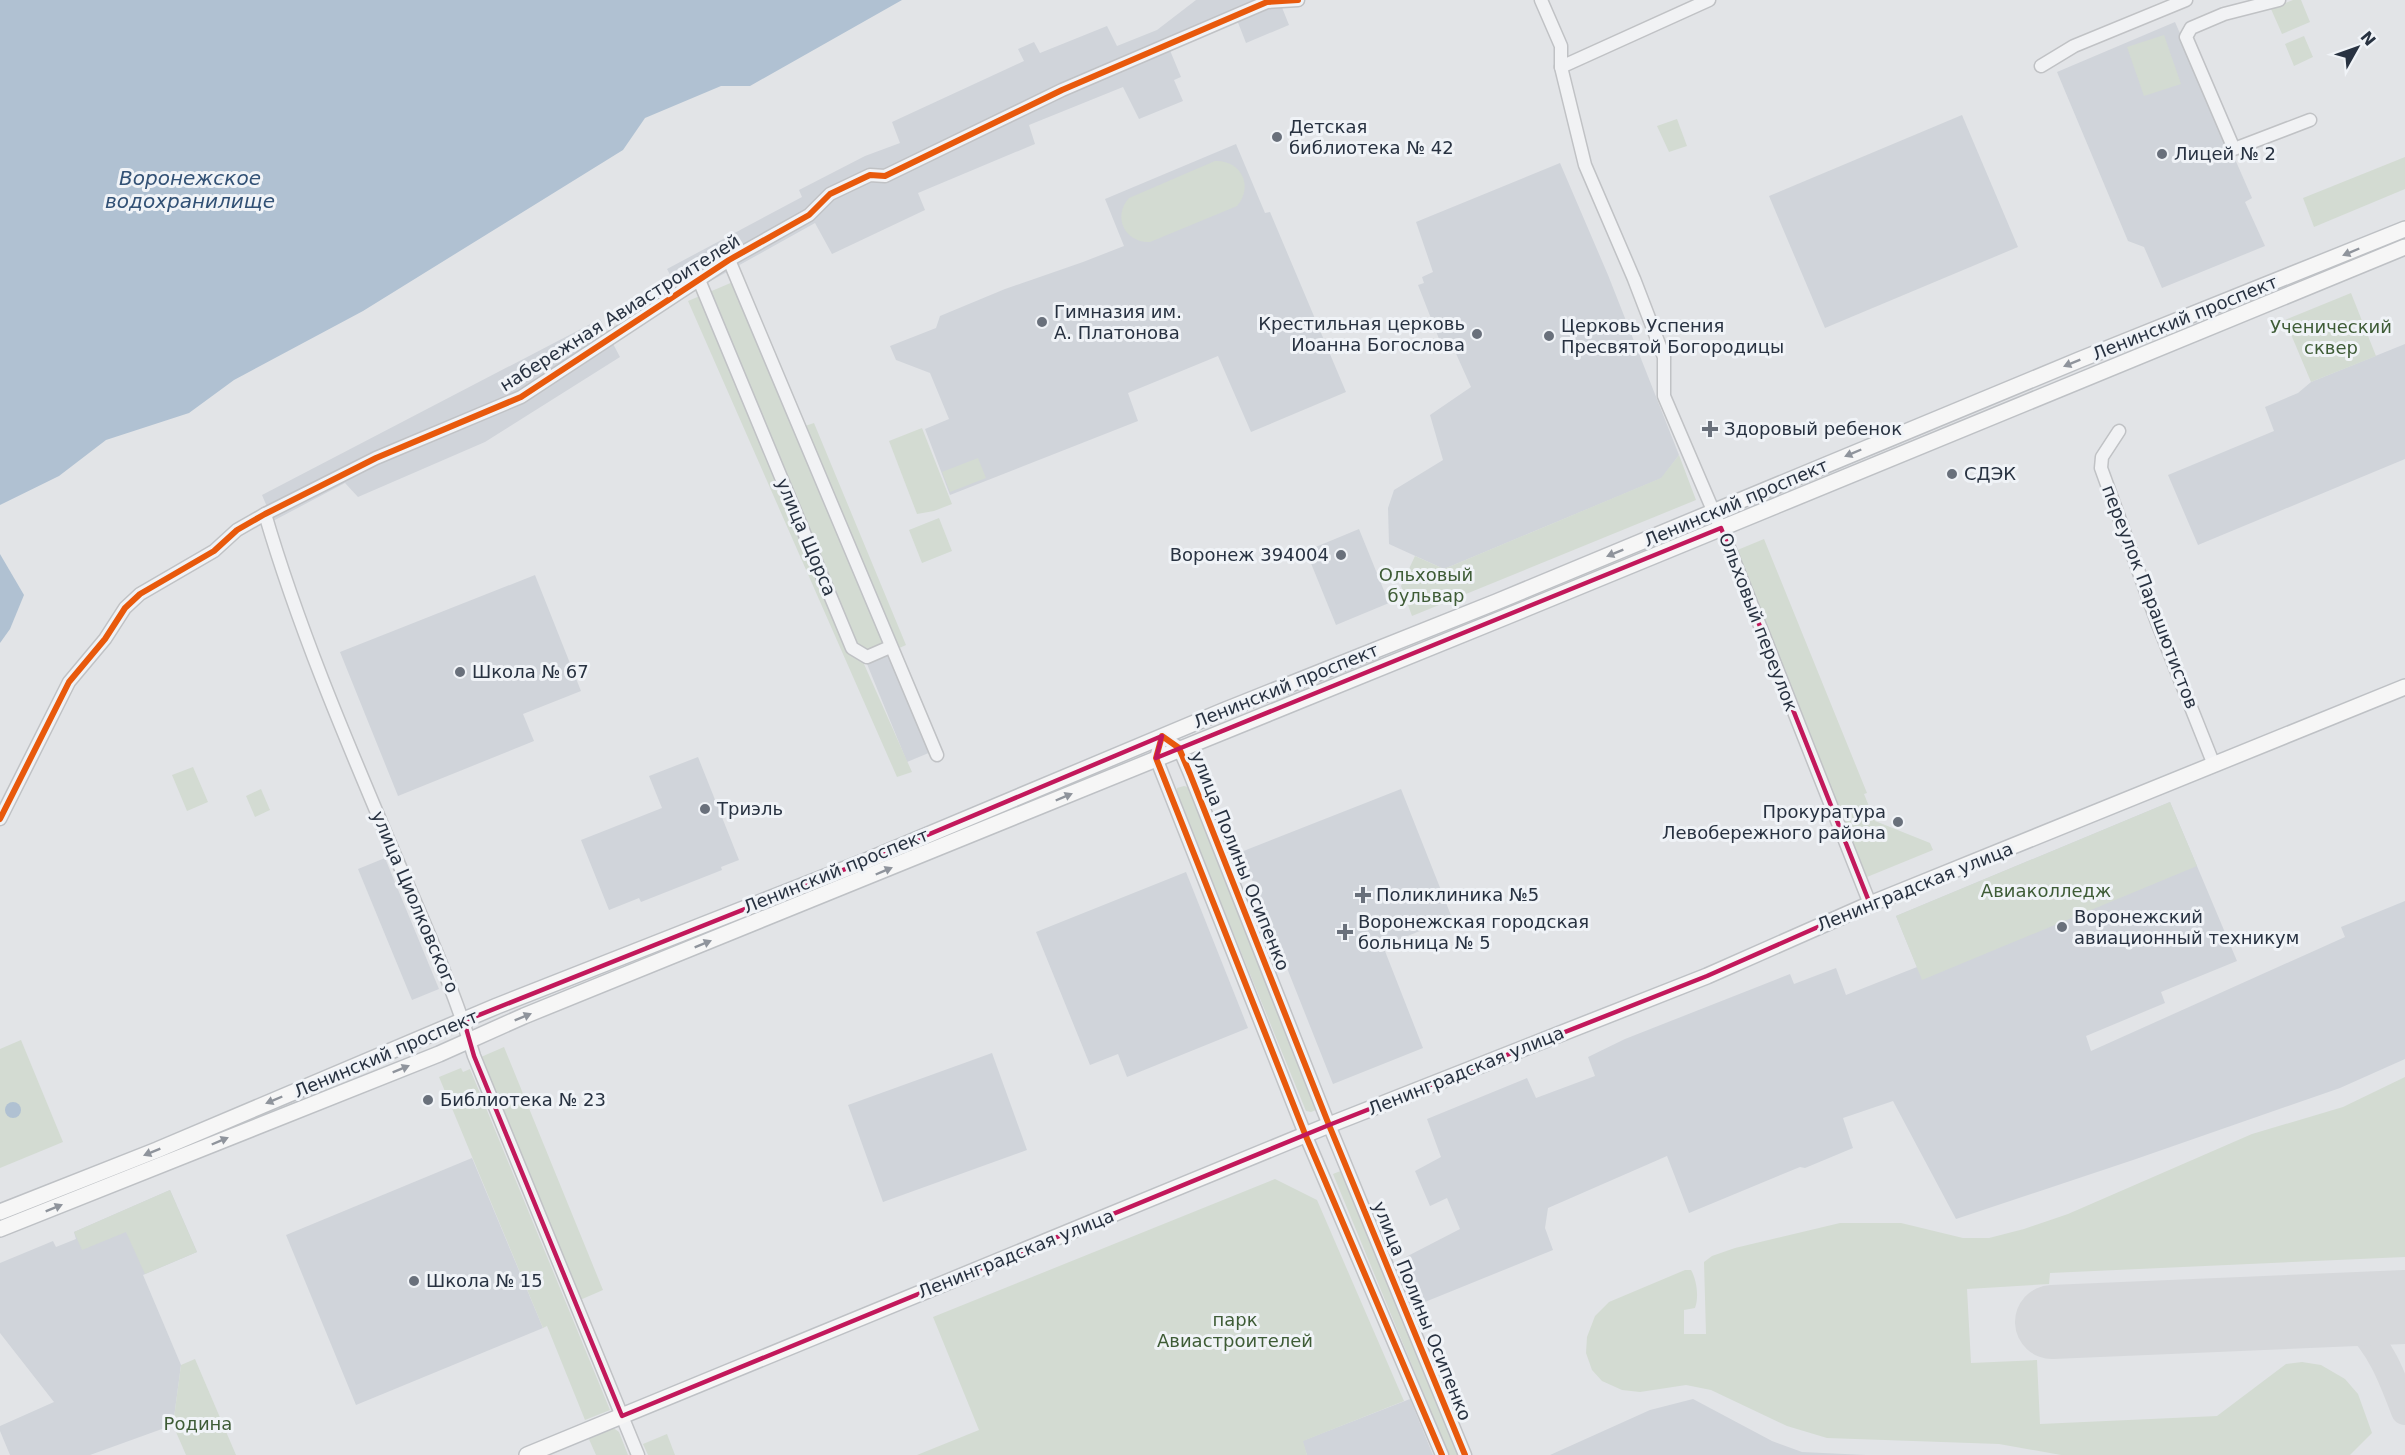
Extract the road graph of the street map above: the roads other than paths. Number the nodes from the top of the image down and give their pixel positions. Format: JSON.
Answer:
{"nodes":[{"id":1,"x":1298,"y":0,"type":"edge"},
{"id":2,"x":1540,"y":0,"type":"edge"},
{"id":3,"x":1709,"y":0,"type":"edge"},
{"id":4,"x":2186,"y":0,"type":"edge"},
{"id":5,"x":2279,"y":0,"type":"edge"},
{"id":6,"x":2259,"y":2,"type":"edge"},
{"id":7,"x":2041,"y":66,"type":"dead end"},
{"id":8,"x":1562,"y":67,"type":"junction"},
{"id":9,"x":2310,"y":120,"type":"dead end"},
{"id":10,"x":2405,"y":229,"type":"edge"},
{"id":11,"x":2405,"y":247,"type":"edge"},
{"id":12,"x":729,"y":260,"type":"junction"},
{"id":13,"x":699,"y":280,"type":"junction"},
{"id":14,"x":2119,"y":431,"type":"dead end"},
{"id":15,"x":1713,"y":512,"type":"junction"},
{"id":16,"x":265,"y":514,"type":"junction"},
{"id":17,"x":1721,"y":528,"type":"junction"},
{"id":18,"x":890,"y":647,"type":"junction"},
{"id":19,"x":2405,"y":687,"type":"edge"},
{"id":20,"x":1162,"y":736,"type":"junction"},
{"id":21,"x":1179,"y":748,"type":"junction"},
{"id":22,"x":936,"y":755,"type":"dead end"},
{"id":23,"x":1156,"y":758,"type":"junction"},
{"id":24,"x":2214,"y":765,"type":"junction"},
{"id":25,"x":0,"y":819,"type":"edge"},
{"id":26,"x":1870,"y":904,"type":"junction"},
{"id":27,"x":464,"y":1021,"type":"junction"},
{"id":28,"x":469,"y":1040,"type":"junction"},
{"id":29,"x":1329,"y":1125,"type":"junction"},
{"id":30,"x":1305,"y":1134,"type":"junction"},
{"id":31,"x":0,"y":1212,"type":"edge"},
{"id":32,"x":0,"y":1229,"type":"edge"},
{"id":33,"x":622,"y":1416,"type":"junction"},
{"id":34,"x":526,"y":1455,"type":"edge"},
{"id":35,"x":638,"y":1455,"type":"edge"},
{"id":36,"x":1442,"y":1455,"type":"edge"},
{"id":37,"x":1465,"y":1455,"type":"edge"}],
"edges":[{"from":1,"to":12,"type":"street","name":"набережная Авиастроителей"},
{"from":2,"to":8,"type":"street","name":"Ольховый переулок"},
{"from":3,"to":8,"type":"street"},
{"from":4,"to":7,"type":"street"},
{"from":5,"to":6,"type":"street"},
{"from":6,"to":9,"type":"street"},
{"from":8,"to":15,"type":"street","name":"Ольховый переулок"},
{"from":10,"to":15,"type":"main road","name":"Ленинский проспект","one_way":true},
{"from":11,"to":17,"type":"main road","name":"Ленинский проспект"},
{"from":12,"to":13,"type":"street","name":"набережная Авиастроителей"},
{"from":12,"to":18,"type":"street","name":"набережная Авиастроителей"},
{"from":13,"to":16,"type":"street","name":"набережная Авиастроителей"},
{"from":13,"to":18,"type":"street","name":"улица Щорса"},
{"from":14,"to":24,"type":"street","name":"переулок Парашютистов"},
{"from":15,"to":17,"type":"street","name":"Ольховый переулок"},
{"from":15,"to":20,"type":"main road","name":"Ленинский проспект","one_way":true},
{"from":16,"to":25,"type":"street","name":"набережная Авиастроителей"},
{"from":16,"to":27,"type":"street","name":"улица Циолковского"},
{"from":17,"to":21,"type":"main road","name":"Ленинский проспект"},
{"from":17,"to":26,"type":"street","name":"Ольховый переулок"},
{"from":18,"to":22,"type":"street"},
{"from":19,"to":24,"type":"main road","name":"Ленинградская улица"},
{"from":20,"to":21,"type":"street","name":"улица Полины Осипенко"},
{"from":20,"to":23,"type":"street"},
{"from":20,"to":27,"type":"main road","name":"Ленинский проспект"},
{"from":21,"to":23,"type":"main road","name":"Ленинский проспект"},
{"from":21,"to":29,"type":"street","name":"улица Полины Осипенко"},
{"from":28,"to":23,"type":"main road","name":"Ленинский проспект","one_way":true},
{"from":23,"to":30,"type":"street","name":"улица Полины Осипенко"},
{"from":24,"to":26,"type":"main road","name":"Ленинградская улица"},
{"from":26,"to":29,"type":"main road","name":"Ленинградская улица"},
{"from":27,"to":28,"type":"street","name":"улица Циолковского"},
{"from":27,"to":31,"type":"main road","name":"Ленинский проспект","one_way":true},
{"from":32,"to":28,"type":"main road","name":"Ленинский проспект","one_way":true},
{"from":28,"to":33,"type":"street","name":"улица Циолковского"},
{"from":29,"to":30,"type":"main road","name":"Ленинградская улица"},
{"from":29,"to":37,"type":"street","name":"улица Полины Осипенко"},
{"from":30,"to":33,"type":"main road","name":"Ленинградская улица"},
{"from":30,"to":36,"type":"street","name":"улица Полины Осипенко"},
{"from":33,"to":34,"type":"main road","name":"Ленинградская улица"},
{"from":33,"to":35,"type":"street","name":"улица Циолковского"}]}
